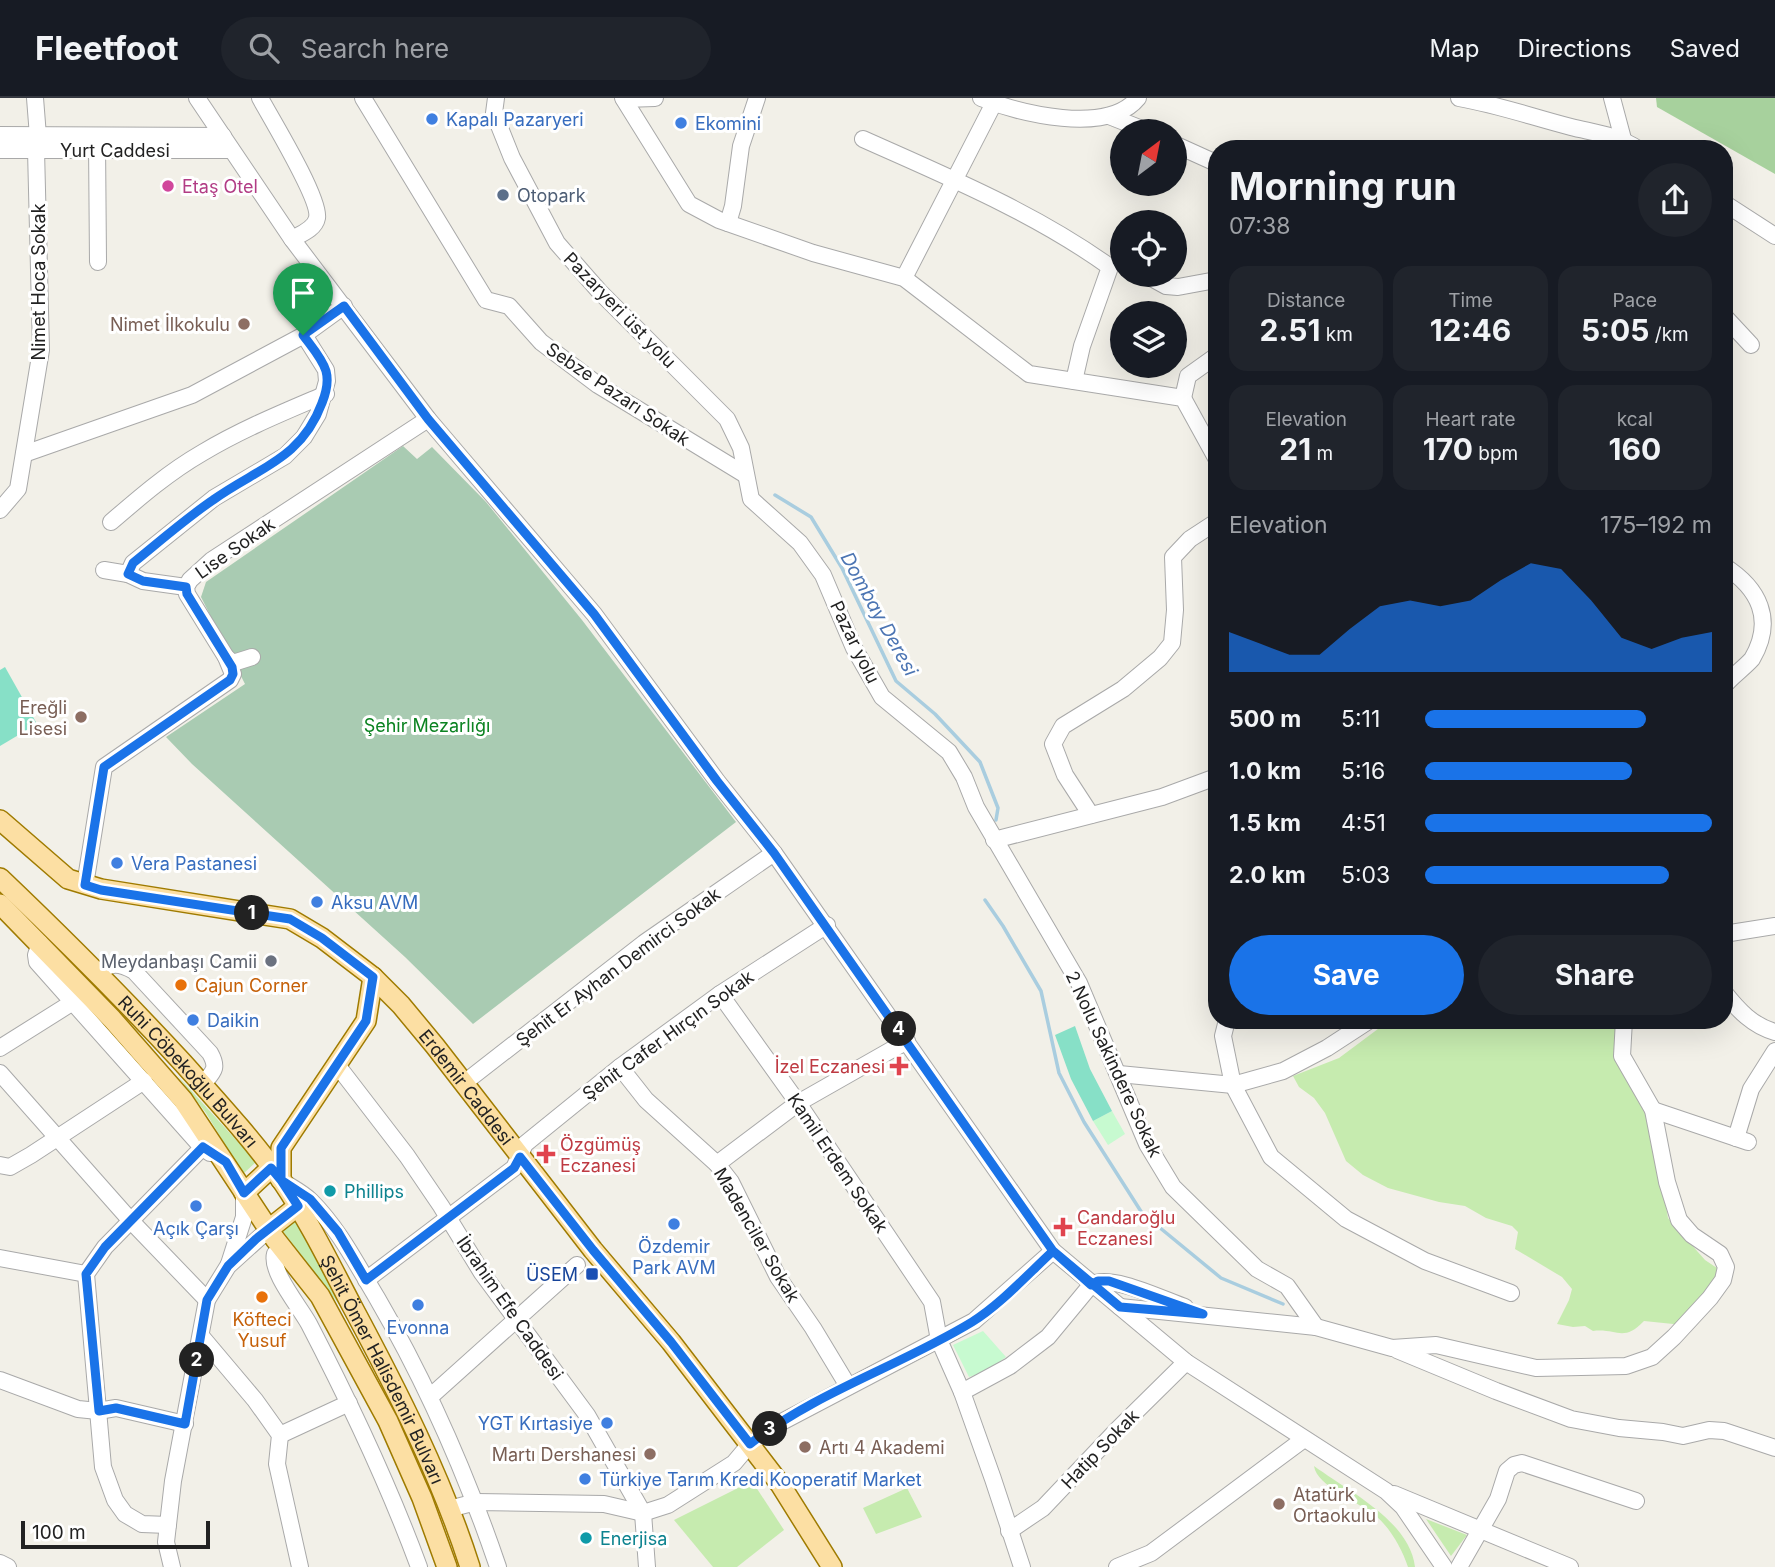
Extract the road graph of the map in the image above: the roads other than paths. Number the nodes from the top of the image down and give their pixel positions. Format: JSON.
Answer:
{"nodes":[{"id":1,"x":35,"y":98,"type":"edge"},
{"id":2,"x":260,"y":98,"type":"edge"},
{"id":3,"x":363,"y":98,"type":"edge"},
{"id":4,"x":496,"y":98,"type":"edge"},
{"id":5,"x":624,"y":98,"type":"edge"},
{"id":6,"x":655,"y":98,"type":"edge"},
{"id":7,"x":757,"y":98,"type":"edge"},
{"id":8,"x":1138,"y":98,"type":"edge"},
{"id":9,"x":1459,"y":98,"type":"edge"},
{"id":10,"x":1612,"y":98,"type":"edge"},
{"id":11,"x":204,"y":100,"type":"edge"},
{"id":12,"x":987,"y":101,"type":"edge"},
{"id":13,"x":1019,"y":103,"type":"edge"},
{"id":14,"x":1109,"y":116,"type":"junction"},
{"id":15,"x":1117,"y":119,"type":"edge"},
{"id":16,"x":0,"y":135,"type":"edge"},
{"id":17,"x":863,"y":139,"type":"dead end"},
{"id":18,"x":1623,"y":139,"type":"joint"},
{"id":19,"x":37,"y":143,"type":"junction"},
{"id":20,"x":227,"y":143,"type":"junction"},
{"id":21,"x":97,"y":144,"type":"junction"},
{"id":22,"x":0,"y":150,"type":"edge"},
{"id":23,"x":1187,"y":150,"type":"edge"},
{"id":24,"x":1208,"y":159,"type":"edge"},
{"id":25,"x":954,"y":180,"type":"junction"},
{"id":26,"x":1733,"y":209,"type":"edge"},
{"id":27,"x":728,"y":223,"type":"junction"},
{"id":28,"x":1775,"y":236,"type":"edge"},
{"id":29,"x":292,"y":239,"type":"junction"},
{"id":30,"x":98,"y":262,"type":"dead end"},
{"id":31,"x":1110,"y":264,"type":"edge"},
{"id":32,"x":904,"y":278,"type":"junction"},
{"id":33,"x":1208,"y":281,"type":"edge"},
{"id":34,"x":1110,"y":282,"type":"edge"},
{"id":35,"x":1187,"y":285,"type":"edge"},
{"id":36,"x":344,"y":306,"type":"junction"},
{"id":37,"x":1733,"y":326,"type":"edge"},
{"id":38,"x":303,"y":335,"type":"junction"},
{"id":39,"x":1751,"y":345,"type":"dead end"},
{"id":40,"x":1208,"y":362,"type":"edge"},
{"id":41,"x":1074,"y":381,"type":"junction"},
{"id":42,"x":326,"y":394,"type":"junction"},
{"id":43,"x":1182,"y":398,"type":"junction"},
{"id":44,"x":428,"y":419,"type":"junction"},
{"id":45,"x":1208,"y":444,"type":"edge"},
{"id":46,"x":24,"y":454,"type":"junction"},
{"id":47,"x":744,"y":474,"type":"junction"},
{"id":48,"x":2,"y":508,"type":"edge"},
{"id":49,"x":111,"y":522,"type":"dead end"},
{"id":50,"x":1208,"y":527,"type":"edge"},
{"id":51,"x":104,"y":570,"type":"dead end"},
{"id":52,"x":1733,"y":573,"type":"edge"},
{"id":53,"x":128,"y":574,"type":"junction"},
{"id":54,"x":186,"y":587,"type":"junction"},
{"id":55,"x":226,"y":657,"type":"junction"},
{"id":56,"x":252,"y":657,"type":"dead end"},
{"id":57,"x":1733,"y":677,"type":"edge"},
{"id":58,"x":1208,"y":780,"type":"edge"},
{"id":59,"x":1091,"y":815,"type":"junction"},
{"id":60,"x":0,"y":820,"type":"edge"},
{"id":61,"x":994,"y":840,"type":"junction"},
{"id":62,"x":774,"y":853,"type":"junction"},
{"id":63,"x":0,"y":878,"type":"edge"},
{"id":64,"x":85,"y":885,"type":"junction"},
{"id":65,"x":3,"y":911,"type":"edge"},
{"id":66,"x":827,"y":925,"type":"junction"},
{"id":67,"x":1775,"y":926,"type":"edge"},
{"id":68,"x":1733,"y":933,"type":"edge"},
{"id":69,"x":40,"y":943,"type":"junction"},
{"id":70,"x":97,"y":973,"type":"junction"},
{"id":71,"x":373,"y":977,"type":"junction"},
{"id":72,"x":720,"y":994,"type":"junction"},
{"id":73,"x":73,"y":1002,"type":"junction"},
{"id":74,"x":1733,"y":1004,"type":"edge"},
{"id":75,"x":401,"y":1006,"type":"junction"},
{"id":76,"x":366,"y":1021,"type":"junction"},
{"id":77,"x":1225,"y":1029,"type":"edge"},
{"id":78,"x":1356,"y":1029,"type":"edge"},
{"id":79,"x":1624,"y":1029,"type":"edge"},
{"id":80,"x":1775,"y":1032,"type":"edge"},
{"id":81,"x":907,"y":1041,"type":"junction"},
{"id":82,"x":0,"y":1048,"type":"edge"},
{"id":83,"x":1775,"y":1051,"type":"edge"},
{"id":84,"x":337,"y":1065,"type":"junction"},
{"id":85,"x":620,"y":1067,"type":"junction"},
{"id":86,"x":0,"y":1073,"type":"edge"},
{"id":87,"x":1119,"y":1074,"type":"junction"},
{"id":88,"x":144,"y":1081,"type":"junction"},
{"id":89,"x":464,"y":1083,"type":"junction"},
{"id":90,"x":202,"y":1085,"type":"junction"},
{"id":91,"x":1233,"y":1085,"type":"junction"},
{"id":92,"x":797,"y":1103,"type":"junction"},
{"id":93,"x":1653,"y":1110,"type":"junction"},
{"id":94,"x":57,"y":1139,"type":"junction"},
{"id":95,"x":203,"y":1147,"type":"junction"},
{"id":96,"x":520,"y":1157,"type":"junction"},
{"id":97,"x":226,"y":1162,"type":"junction"},
{"id":98,"x":717,"y":1164,"type":"junction"},
{"id":99,"x":0,"y":1166,"type":"edge"},
{"id":100,"x":276,"y":1174,"type":"junction"},
{"id":101,"x":250,"y":1201,"type":"junction"},
{"id":102,"x":298,"y":1206,"type":"junction"},
{"id":103,"x":449,"y":1219,"type":"junction"},
{"id":104,"x":131,"y":1221,"type":"junction"},
{"id":105,"x":269,"y":1228,"type":"junction"},
{"id":106,"x":282,"y":1247,"type":"junction"},
{"id":107,"x":1053,"y":1251,"type":"junction"},
{"id":108,"x":0,"y":1258,"type":"edge"},
{"id":109,"x":577,"y":1265,"type":"dead end"},
{"id":110,"x":228,"y":1266,"type":"junction"},
{"id":111,"x":86,"y":1274,"type":"junction"},
{"id":112,"x":366,"y":1280,"type":"junction"},
{"id":113,"x":1091,"y":1285,"type":"junction"},
{"id":114,"x":1511,"y":1293,"type":"dead end"},
{"id":115,"x":207,"y":1300,"type":"junction"},
{"id":116,"x":1120,"y":1307,"type":"junction"},
{"id":117,"x":1203,"y":1314,"type":"junction"},
{"id":118,"x":516,"y":1321,"type":"junction"},
{"id":119,"x":1316,"y":1327,"type":"junction"},
{"id":120,"x":201,"y":1336,"type":"junction"},
{"id":121,"x":939,"y":1340,"type":"junction"},
{"id":122,"x":1392,"y":1348,"type":"junction"},
{"id":123,"x":1186,"y":1362,"type":"junction"},
{"id":124,"x":0,"y":1380,"type":"edge"},
{"id":125,"x":848,"y":1386,"type":"junction"},
{"id":126,"x":962,"y":1392,"type":"junction"},
{"id":127,"x":431,"y":1396,"type":"junction"},
{"id":128,"x":349,"y":1403,"type":"junction"},
{"id":129,"x":99,"y":1411,"type":"junction"},
{"id":130,"x":185,"y":1424,"type":"junction"},
{"id":131,"x":280,"y":1435,"type":"junction"},
{"id":132,"x":1304,"y":1438,"type":"junction"},
{"id":133,"x":750,"y":1444,"type":"junction"},
{"id":134,"x":1775,"y":1448,"type":"edge"},
{"id":135,"x":1387,"y":1491,"type":"junction"},
{"id":136,"x":1636,"y":1501,"type":"dead end"},
{"id":137,"x":476,"y":1502,"type":"junction"},
{"id":138,"x":449,"y":1509,"type":"junction"},
{"id":139,"x":643,"y":1513,"type":"junction"},
{"id":140,"x":168,"y":1525,"type":"junction"},
{"id":141,"x":1009,"y":1531,"type":"junction"},
{"id":142,"x":1482,"y":1531,"type":"junction"},
{"id":143,"x":0,"y":1563,"type":"edge"},
{"id":144,"x":8,"y":1567,"type":"edge"},
{"id":145,"x":172,"y":1567,"type":"edge"},
{"id":146,"x":300,"y":1567,"type":"edge"},
{"id":147,"x":419,"y":1567,"type":"edge"},
{"id":148,"x":447,"y":1567,"type":"edge"},
{"id":149,"x":470,"y":1567,"type":"edge"},
{"id":150,"x":498,"y":1567,"type":"edge"},
{"id":151,"x":647,"y":1567,"type":"edge"},
{"id":152,"x":832,"y":1567,"type":"edge"},
{"id":153,"x":1022,"y":1567,"type":"edge"},
{"id":154,"x":1117,"y":1567,"type":"edge"},
{"id":155,"x":1444,"y":1567,"type":"edge"},
{"id":156,"x":1459,"y":1567,"type":"edge"},
{"id":157,"x":1570,"y":1567,"type":"edge"}],
"edges":[{"from":1,"to":19,"type":"street","name":"Nimet Hoca Sokak"},
{"from":2,"to":29,"type":"street"},
{"from":3,"to":47,"type":"street","name":"Sebze Pazarı Sokak"},
{"from":4,"to":47,"type":"street","name":"Pazaryeri üst yolu"},
{"from":5,"to":6,"type":"street"},
{"from":5,"to":27,"type":"street"},
{"from":7,"to":27,"type":"street"},
{"from":8,"to":14,"type":"street"},
{"from":9,"to":18,"type":"street"},
{"from":10,"to":18,"type":"street"},
{"from":11,"to":20,"type":"street"},
{"from":12,"to":13,"type":"street"},
{"from":12,"to":25,"type":"street"},
{"from":13,"to":14,"type":"street"},
{"from":14,"to":15,"type":"street"},
{"from":16,"to":19,"type":"street","name":"Yurt Caddesi"},
{"from":17,"to":25,"type":"street"},
{"from":19,"to":21,"type":"street","name":"Yurt Caddesi"},
{"from":19,"to":22,"type":"street","name":"Yurt Caddesi"},
{"from":19,"to":46,"type":"street","name":"Nimet Hoca Sokak"},
{"from":20,"to":21,"type":"street","name":"Yurt Caddesi"},
{"from":20,"to":29,"type":"street"},
{"from":21,"to":30,"type":"street"},
{"from":23,"to":24,"type":"street"},
{"from":25,"to":31,"type":"street"},
{"from":25,"to":32,"type":"street"},
{"from":26,"to":28,"type":"street"},
{"from":27,"to":32,"type":"street"},
{"from":29,"to":36,"type":"street"},
{"from":32,"to":41,"type":"street"},
{"from":33,"to":35,"type":"street"},
{"from":34,"to":41,"type":"street"},
{"from":36,"to":38,"type":"street"},
{"from":36,"to":44,"type":"street"},
{"from":37,"to":39,"type":"street"},
{"from":38,"to":42,"type":"street"},
{"from":38,"to":46,"type":"street"},
{"from":40,"to":43,"type":"street"},
{"from":41,"to":43,"type":"street"},
{"from":42,"to":49,"type":"street"},
{"from":42,"to":53,"type":"street"},
{"from":43,"to":45,"type":"street"},
{"from":44,"to":54,"type":"street","name":"Lise Sokak"},
{"from":44,"to":62,"type":"street"},
{"from":46,"to":48,"type":"street","name":"Nimet Hoca Sokak"},
{"from":47,"to":61,"type":"street","name":"Pazar yolu"},
{"from":50,"to":59,"type":"street"},
{"from":51,"to":53,"type":"street"},
{"from":52,"to":57,"type":"street"},
{"from":53,"to":54,"type":"street"},
{"from":54,"to":55,"type":"street","name":"Lise Sokak"},
{"from":55,"to":56,"type":"street"},
{"from":55,"to":64,"type":"street"},
{"from":58,"to":59,"type":"street"},
{"from":59,"to":61,"type":"street"},
{"from":60,"to":64,"type":"main road","name":"Erdemir Caddesi"},
{"from":61,"to":87,"type":"street","name":"2 Nolu Sakindere Sokak"},
{"from":62,"to":66,"type":"street"},
{"from":62,"to":89,"type":"street","name":"Şehit Er Ayhan Demirci Sokak"},
{"from":63,"to":70,"type":"main road","name":"Ruhi Cöbekoğlu Bulvarı"},
{"from":64,"to":71,"type":"main road","name":"Erdemir Caddesi"},
{"from":65,"to":69,"type":"main road","name":"Ruhi Cöbekoğlu Bulvarı"},
{"from":66,"to":72,"type":"street","name":"Şehit Cafer Hırçın Sokak"},
{"from":66,"to":81,"type":"street"},
{"from":67,"to":68,"type":"street"},
{"from":69,"to":73,"type":"street"},
{"from":69,"to":97,"type":"main road","name":"Ruhi Cöbekoğlu Bulvarı"},
{"from":70,"to":90,"type":"main road","name":"Ruhi Cöbekoğlu Bulvarı"},
{"from":70,"to":90,"type":"street"},
{"from":71,"to":75,"type":"main road","name":"Erdemir Caddesi"},
{"from":71,"to":76,"type":"main road"},
{"from":72,"to":85,"type":"street","name":"Şehit Cafer Hırçın Sokak"},
{"from":72,"to":92,"type":"street","name":"Kamil Erdem Sokak"},
{"from":73,"to":82,"type":"street"},
{"from":73,"to":88,"type":"street"},
{"from":74,"to":80,"type":"street"},
{"from":75,"to":76,"type":"main road"},
{"from":75,"to":89,"type":"main road","name":"Erdemir Caddesi"},
{"from":76,"to":84,"type":"main road"},
{"from":77,"to":91,"type":"street"},
{"from":78,"to":91,"type":"street"},
{"from":79,"to":93,"type":"street"},
{"from":81,"to":92,"type":"street"},
{"from":81,"to":107,"type":"street"},
{"from":83,"to":93,"type":"street"},
{"from":84,"to":100,"type":"main road"},
{"from":84,"to":103,"type":"street","name":"İbrahim Efe Caddesi"},
{"from":85,"to":96,"type":"street","name":"Şehit Cafer Hırçın Sokak"},
{"from":85,"to":98,"type":"street","name":"Madenciler Sokak"},
{"from":86,"to":94,"type":"street"},
{"from":87,"to":91,"type":"street"},
{"from":87,"to":119,"type":"street","name":"2 Nolu Sakindere Sokak"},
{"from":88,"to":94,"type":"street"},
{"from":88,"to":95,"type":"street"},
{"from":89,"to":96,"type":"main road","name":"Erdemir Caddesi"},
{"from":90,"to":100,"type":"main road","name":"Ruhi Cöbekoğlu Bulvarı"},
{"from":91,"to":114,"type":"street"},
{"from":92,"to":98,"type":"street"},
{"from":92,"to":121,"type":"street","name":"Kamil Erdem Sokak"},
{"from":93,"to":122,"type":"street"},
{"from":94,"to":99,"type":"street"},
{"from":94,"to":104,"type":"street"},
{"from":95,"to":97,"type":"street"},
{"from":95,"to":104,"type":"street"},
{"from":96,"to":103,"type":"street","name":"Şehit Cafer Hırçın Sokak"},
{"from":96,"to":133,"type":"main road","name":"Erdemir Caddesi"},
{"from":97,"to":101,"type":"main road","name":"Ruhi Cöbekoğlu Bulvarı"},
{"from":98,"to":125,"type":"street","name":"Madenciler Sokak"},
{"from":100,"to":101,"type":"main road"},
{"from":100,"to":102,"type":"main road","name":"Şehit Ömer Halisdemir Bulvarı"},
{"from":100,"to":112,"type":"street"},
{"from":101,"to":105,"type":"main road","name":"Şehit Ömer Halisdemir Bulvarı"},
{"from":101,"to":110,"type":"street"},
{"from":102,"to":105,"type":"main road"},
{"from":102,"to":138,"type":"main road","name":"Şehit Ömer Halisdemir Bulvarı"},
{"from":103,"to":112,"type":"street","name":"Şehit Cafer Hırçın Sokak"},
{"from":103,"to":118,"type":"street","name":"İbrahim Efe Caddesi"},
{"from":104,"to":111,"type":"street"},
{"from":104,"to":115,"type":"street"},
{"from":105,"to":106,"type":"main road","name":"Şehit Ömer Halisdemir Bulvarı"},
{"from":105,"to":110,"type":"street"},
{"from":106,"to":128,"type":"street"},
{"from":106,"to":148,"type":"main road","name":"Şehit Ömer Halisdemir Bulvarı"},
{"from":107,"to":113,"type":"street"},
{"from":107,"to":121,"type":"street"},
{"from":108,"to":111,"type":"street"},
{"from":109,"to":118,"type":"street"},
{"from":110,"to":115,"type":"street"},
{"from":111,"to":129,"type":"street"},
{"from":112,"to":127,"type":"street"},
{"from":113,"to":116,"type":"street"},
{"from":113,"to":117,"type":"street"},
{"from":113,"to":126,"type":"street"},
{"from":115,"to":120,"type":"street"},
{"from":116,"to":117,"type":"street"},
{"from":116,"to":123,"type":"street"},
{"from":117,"to":119,"type":"street"},
{"from":118,"to":127,"type":"street"},
{"from":118,"to":139,"type":"street","name":"İbrahim Efe Caddesi"},
{"from":119,"to":122,"type":"street"},
{"from":120,"to":130,"type":"street"},
{"from":120,"to":131,"type":"street"},
{"from":121,"to":125,"type":"street"},
{"from":121,"to":126,"type":"street","name":"Kamil Erdem Sokak"},
{"from":122,"to":134,"type":"street"},
{"from":123,"to":132,"type":"street"},
{"from":123,"to":141,"type":"street","name":"Hatip Sokak"},
{"from":124,"to":129,"type":"street"},
{"from":125,"to":133,"type":"street"},
{"from":126,"to":141,"type":"street","name":"Kamil Erdem Sokak"},
{"from":127,"to":137,"type":"street"},
{"from":128,"to":131,"type":"street"},
{"from":128,"to":147,"type":"street"},
{"from":129,"to":130,"type":"street"},
{"from":129,"to":140,"type":"street"},
{"from":130,"to":140,"type":"street"},
{"from":131,"to":146,"type":"street"},
{"from":132,"to":135,"type":"street"},
{"from":132,"to":154,"type":"street"},
{"from":133,"to":139,"type":"street"},
{"from":133,"to":152,"type":"main road","name":"Erdemir Caddesi"},
{"from":135,"to":142,"type":"street"},
{"from":135,"to":155,"type":"street"},
{"from":136,"to":142,"type":"street"},
{"from":137,"to":138,"type":"street"},
{"from":137,"to":139,"type":"street"},
{"from":137,"to":150,"type":"street"},
{"from":138,"to":149,"type":"main road","name":"Şehit Ömer Halisdemir Bulvarı"},
{"from":139,"to":151,"type":"street","name":"İbrahim Efe Caddesi"},
{"from":140,"to":145,"type":"street"},
{"from":141,"to":153,"type":"street","name":"Kamil Erdem Sokak"},
{"from":142,"to":156,"type":"street"},
{"from":142,"to":157,"type":"street"},
{"from":143,"to":144,"type":"street"}]}
